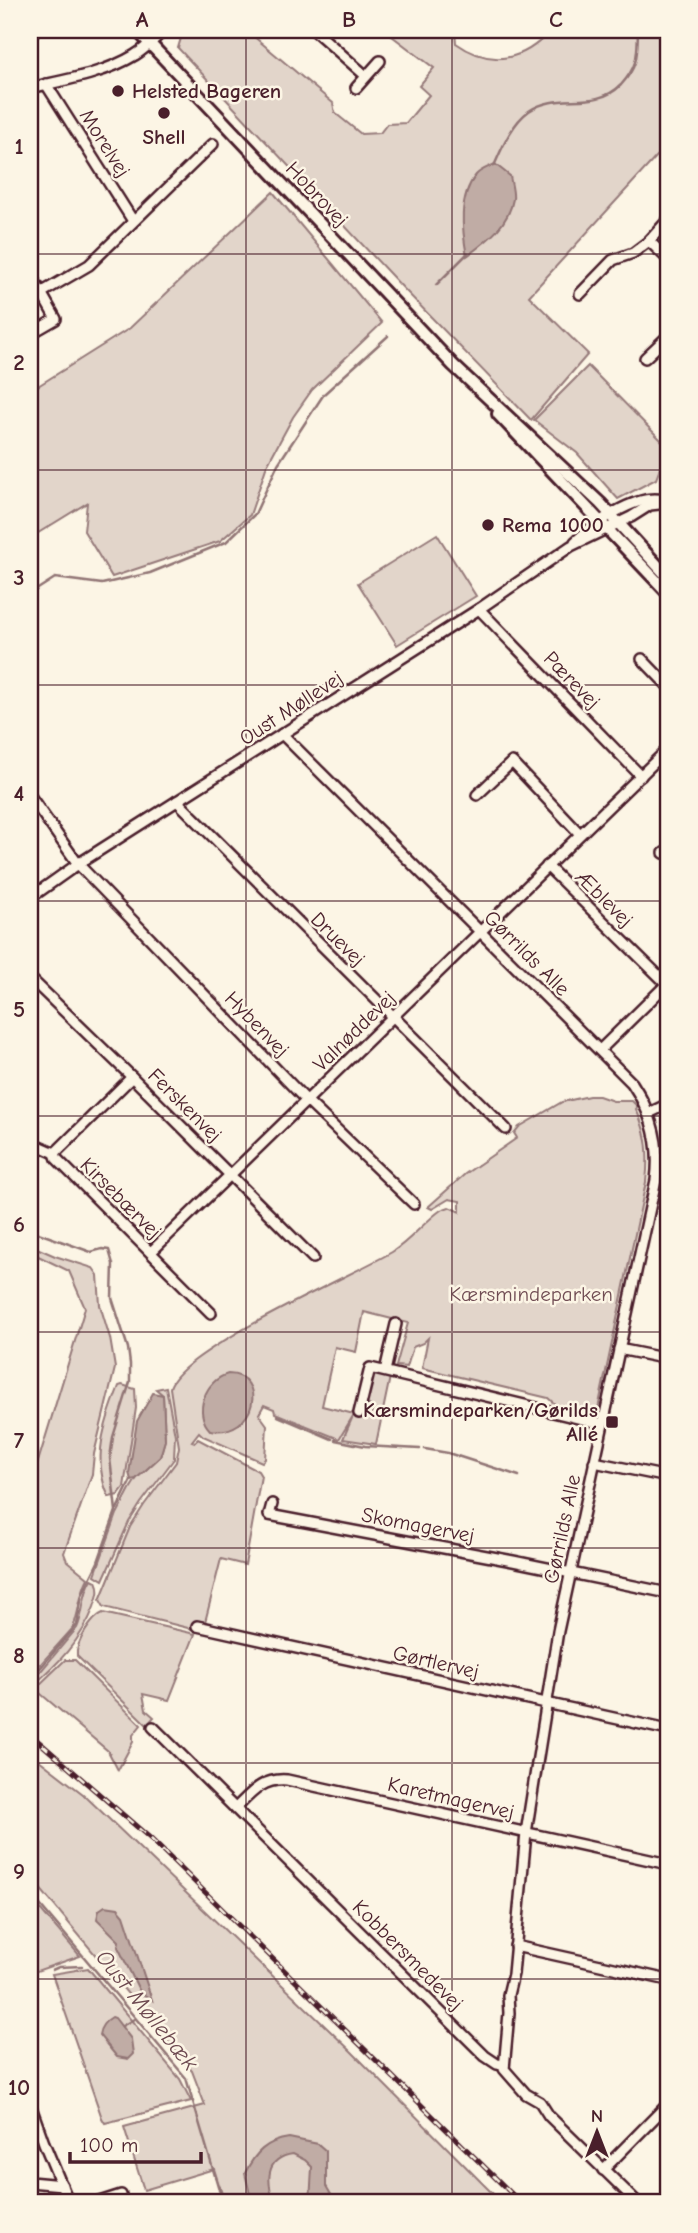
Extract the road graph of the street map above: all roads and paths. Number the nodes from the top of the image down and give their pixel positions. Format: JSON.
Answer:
{"nodes":[{"id":1,"x":137,"y":30,"type":"edge"},
{"id":2,"x":164,"y":30,"type":"edge"},
{"id":3,"x":314,"y":30,"type":"edge"},
{"id":4,"x":150,"y":43,"type":"junction"},
{"id":5,"x":380,"y":61,"type":"dead end"},
{"id":6,"x":366,"y":76,"type":"junction"},
{"id":7,"x":46,"y":84,"type":"junction"},
{"id":8,"x":356,"y":88,"type":"dead end"},
{"id":9,"x":30,"y":89,"type":"edge"},
{"id":10,"x":212,"y":144,"type":"dead end"},
{"id":11,"x":668,"y":220,"type":"edge"},
{"id":12,"x":133,"y":221,"type":"junction"},
{"id":13,"x":649,"y":241,"type":"junction"},
{"id":14,"x":668,"y":260,"type":"edge"},
{"id":15,"x":30,"y":273,"type":"edge"},
{"id":16,"x":41,"y":293,"type":"junction"},
{"id":17,"x":580,"y":294,"type":"dead end"},
{"id":18,"x":30,"y":334,"type":"edge"},
{"id":19,"x":668,"y":336,"type":"edge"},
{"id":20,"x":645,"y":358,"type":"dead end"},
{"id":21,"x":471,"y":383,"type":"junction"},
{"id":22,"x":668,"y":502,"type":"edge"},
{"id":23,"x":615,"y":519,"type":"junction"},
{"id":24,"x":603,"y":526,"type":"junction"},
{"id":25,"x":668,"y":577,"type":"edge"},
{"id":26,"x":668,"y":593,"type":"edge"},
{"id":27,"x":478,"y":609,"type":"junction"},
{"id":28,"x":642,"y":659,"type":"dead end"},
{"id":29,"x":668,"y":686,"type":"edge"},
{"id":30,"x":282,"y":734,"type":"junction"},
{"id":31,"x":668,"y":749,"type":"edge"},
{"id":32,"x":641,"y":776,"type":"junction"},
{"id":33,"x":477,"y":795,"type":"dead end"},
{"id":34,"x":30,"y":796,"type":"edge"},
{"id":35,"x":177,"y":802,"type":"junction"},
{"id":36,"x":580,"y":834,"type":"junction"},
{"id":37,"x":78,"y":864,"type":"junction"},
{"id":38,"x":547,"y":866,"type":"junction"},
{"id":39,"x":30,"y":898,"type":"edge"},
{"id":40,"x":481,"y":932,"type":"junction"},
{"id":41,"x":30,"y":978,"type":"edge"},
{"id":42,"x":668,"y":983,"type":"edge"},
{"id":43,"x":393,"y":1018,"type":"junction"},
{"id":44,"x":600,"y":1050,"type":"junction"},
{"id":45,"x":132,"y":1077,"type":"junction"},
{"id":46,"x":307,"y":1101,"type":"junction"},
{"id":47,"x":668,"y":1104,"type":"edge"},
{"id":48,"x":649,"y":1113,"type":"junction"},
{"id":49,"x":506,"y":1129,"type":"dead end"},
{"id":50,"x":30,"y":1142,"type":"edge"},
{"id":51,"x":55,"y":1153,"type":"junction"},
{"id":52,"x":657,"y":1169,"type":"junction"},
{"id":53,"x":668,"y":1171,"type":"edge"},
{"id":54,"x":231,"y":1175,"type":"junction"},
{"id":55,"x":414,"y":1204,"type":"dead end"},
{"id":56,"x":151,"y":1252,"type":"junction"},
{"id":57,"x":313,"y":1258,"type":"dead end"},
{"id":58,"x":211,"y":1313,"type":"dead end"},
{"id":59,"x":396,"y":1324,"type":"dead end"},
{"id":60,"x":619,"y":1349,"type":"junction"},
{"id":61,"x":668,"y":1359,"type":"edge"},
{"id":62,"x":384,"y":1371,"type":"junction"},
{"id":63,"x":359,"y":1413,"type":"dead end"},
{"id":64,"x":603,"y":1424,"type":"junction"},
{"id":65,"x":594,"y":1462,"type":"junction"},
{"id":66,"x":668,"y":1477,"type":"edge"},
{"id":67,"x":272,"y":1504,"type":"dead end"},
{"id":68,"x":571,"y":1573,"type":"junction"},
{"id":69,"x":668,"y":1593,"type":"edge"},
{"id":70,"x":197,"y":1626,"type":"dead end"},
{"id":71,"x":547,"y":1705,"type":"junction"},
{"id":72,"x":153,"y":1727,"type":"dead end"},
{"id":73,"x":668,"y":1730,"type":"edge"},
{"id":74,"x":236,"y":1808,"type":"junction"},
{"id":75,"x":526,"y":1833,"type":"junction"},
{"id":76,"x":668,"y":1864,"type":"edge"},
{"id":77,"x":515,"y":1946,"type":"junction"},
{"id":78,"x":668,"y":1980,"type":"edge"},
{"id":79,"x":504,"y":2065,"type":"junction"},
{"id":80,"x":30,"y":2104,"type":"edge"},
{"id":81,"x":668,"y":2104,"type":"edge"},
{"id":82,"x":603,"y":2170,"type":"junction"},
{"id":83,"x":30,"y":2182,"type":"edge"},
{"id":84,"x":62,"y":2185,"type":"junction"},
{"id":85,"x":121,"y":2195,"type":"dead end"},
{"id":86,"x":69,"y":2203,"type":"edge"},
{"id":87,"x":96,"y":2203,"type":"edge"},
{"id":88,"x":638,"y":2203,"type":"edge"}],
"edges":[{"from":1,"to":4,"type":"main road","name":"Hobrovej"},
{"from":2,"to":4,"type":"street"},
{"from":3,"to":6,"type":"street"},
{"from":4,"to":7,"type":"street"},
{"from":4,"to":21,"type":"main road","name":"Hobrovej"},
{"from":5,"to":6,"type":"street"},
{"from":6,"to":8,"type":"street"},
{"from":7,"to":9,"type":"street"},
{"from":7,"to":12,"type":"street","name":"Morelvej"},
{"from":10,"to":12,"type":"street"},
{"from":11,"to":13,"type":"street"},
{"from":12,"to":16,"type":"street"},
{"from":13,"to":14,"type":"street"},
{"from":13,"to":17,"type":"street"},
{"from":15,"to":16,"type":"street"},
{"from":16,"to":18,"type":"street"},
{"from":19,"to":20,"type":"street"},
{"from":21,"to":23,"type":"main road","name":"Hobrovej"},
{"from":21,"to":24,"type":"main road","name":"Hobrovej"},
{"from":22,"to":23,"type":"street","name":"Oust Møllevej"},
{"from":23,"to":24,"type":"street","name":"Oust Møllevej"},
{"from":23,"to":25,"type":"main road","name":"Hobrovej"},
{"from":24,"to":26,"type":"main road","name":"Hobrovej"},
{"from":24,"to":27,"type":"street","name":"Oust Møllevej"},
{"from":27,"to":30,"type":"street","name":"Oust Møllevej"},
{"from":27,"to":32,"type":"street","name":"Pærevej"},
{"from":28,"to":29,"type":"street"},
{"from":30,"to":35,"type":"street","name":"Oust Møllevej"},
{"from":30,"to":40,"type":"street","name":"Gørrilds Alle"},
{"from":31,"to":32,"type":"street","name":"Valnøddevej"},
{"from":32,"to":36,"type":"street","name":"Valnøddevej"},
{"from":33,"to":36,"type":"street"},
{"from":34,"to":37,"type":"street","name":"Hybenvej"},
{"from":35,"to":37,"type":"street","name":"Oust Møllevej"},
{"from":35,"to":43,"type":"street","name":"Druevej"},
{"from":36,"to":38,"type":"street","name":"Valnøddevej"},
{"from":37,"to":39,"type":"street","name":"Oust Møllevej"},
{"from":37,"to":46,"type":"street","name":"Hybenvej"},
{"from":38,"to":40,"type":"street","name":"Valnøddevej"},
{"from":38,"to":42,"type":"street","name":"Æblevej"},
{"from":40,"to":43,"type":"street","name":"Valnøddevej"},
{"from":40,"to":44,"type":"street","name":"Gørrilds Alle"},
{"from":41,"to":45,"type":"street","name":"Ferskenvej"},
{"from":42,"to":44,"type":"street"},
{"from":43,"to":46,"type":"street","name":"Valnøddevej"},
{"from":43,"to":49,"type":"street","name":"Druevej"},
{"from":44,"to":48,"type":"street","name":"Gørrilds Alle"},
{"from":45,"to":51,"type":"street","name":"Kirsebærvej"},
{"from":45,"to":54,"type":"street","name":"Ferskenvej"},
{"from":46,"to":54,"type":"street","name":"Valnøddevej"},
{"from":46,"to":55,"type":"street","name":"Hybenvej"},
{"from":47,"to":48,"type":"street"},
{"from":48,"to":52,"type":"street","name":"Gørrilds Alle"},
{"from":50,"to":51,"type":"street"},
{"from":51,"to":56,"type":"street","name":"Kirsebærvej"},
{"from":52,"to":53,"type":"street"},
{"from":52,"to":60,"type":"street","name":"Gørrilds Alle"},
{"from":54,"to":56,"type":"street","name":"Valnøddevej"},
{"from":54,"to":57,"type":"street","name":"Ferskenvej"},
{"from":56,"to":58,"type":"street","name":"Kirsebærvej"},
{"from":59,"to":62,"type":"street"},
{"from":60,"to":61,"type":"street"},
{"from":60,"to":64,"type":"street","name":"Gørrilds Alle"},
{"from":62,"to":63,"type":"street"},
{"from":62,"to":64,"type":"street"},
{"from":64,"to":65,"type":"street","name":"Gørrilds Alle"},
{"from":65,"to":66,"type":"street"},
{"from":65,"to":68,"type":"street","name":"Gørrilds Alle"},
{"from":67,"to":68,"type":"street","name":"Skomagervej"},
{"from":68,"to":69,"type":"street"},
{"from":68,"to":71,"type":"street","name":"Gørrilds Alle"},
{"from":70,"to":71,"type":"street","name":"Gørtlervej"},
{"from":71,"to":73,"type":"street","name":"Gørtlervej"},
{"from":71,"to":75,"type":"street","name":"Gørrilds Alle"},
{"from":72,"to":74,"type":"street","name":"Kobbersmedevej"},
{"from":74,"to":75,"type":"street","name":"Karetmagervej"},
{"from":74,"to":79,"type":"street","name":"Kobbersmedevej"},
{"from":75,"to":76,"type":"street","name":"Karetmagervej"},
{"from":75,"to":77,"type":"street","name":"Gørrilds Alle"},
{"from":77,"to":78,"type":"street"},
{"from":77,"to":79,"type":"street","name":"Gørrilds Alle"},
{"from":79,"to":82,"type":"street","name":"Kobbersmedevej"},
{"from":80,"to":84,"type":"street"},
{"from":81,"to":82,"type":"street"},
{"from":82,"to":88,"type":"street","name":"Kobbersmedevej"},
{"from":83,"to":84,"type":"street"},
{"from":84,"to":86,"type":"street"},
{"from":85,"to":87,"type":"street"}]}
